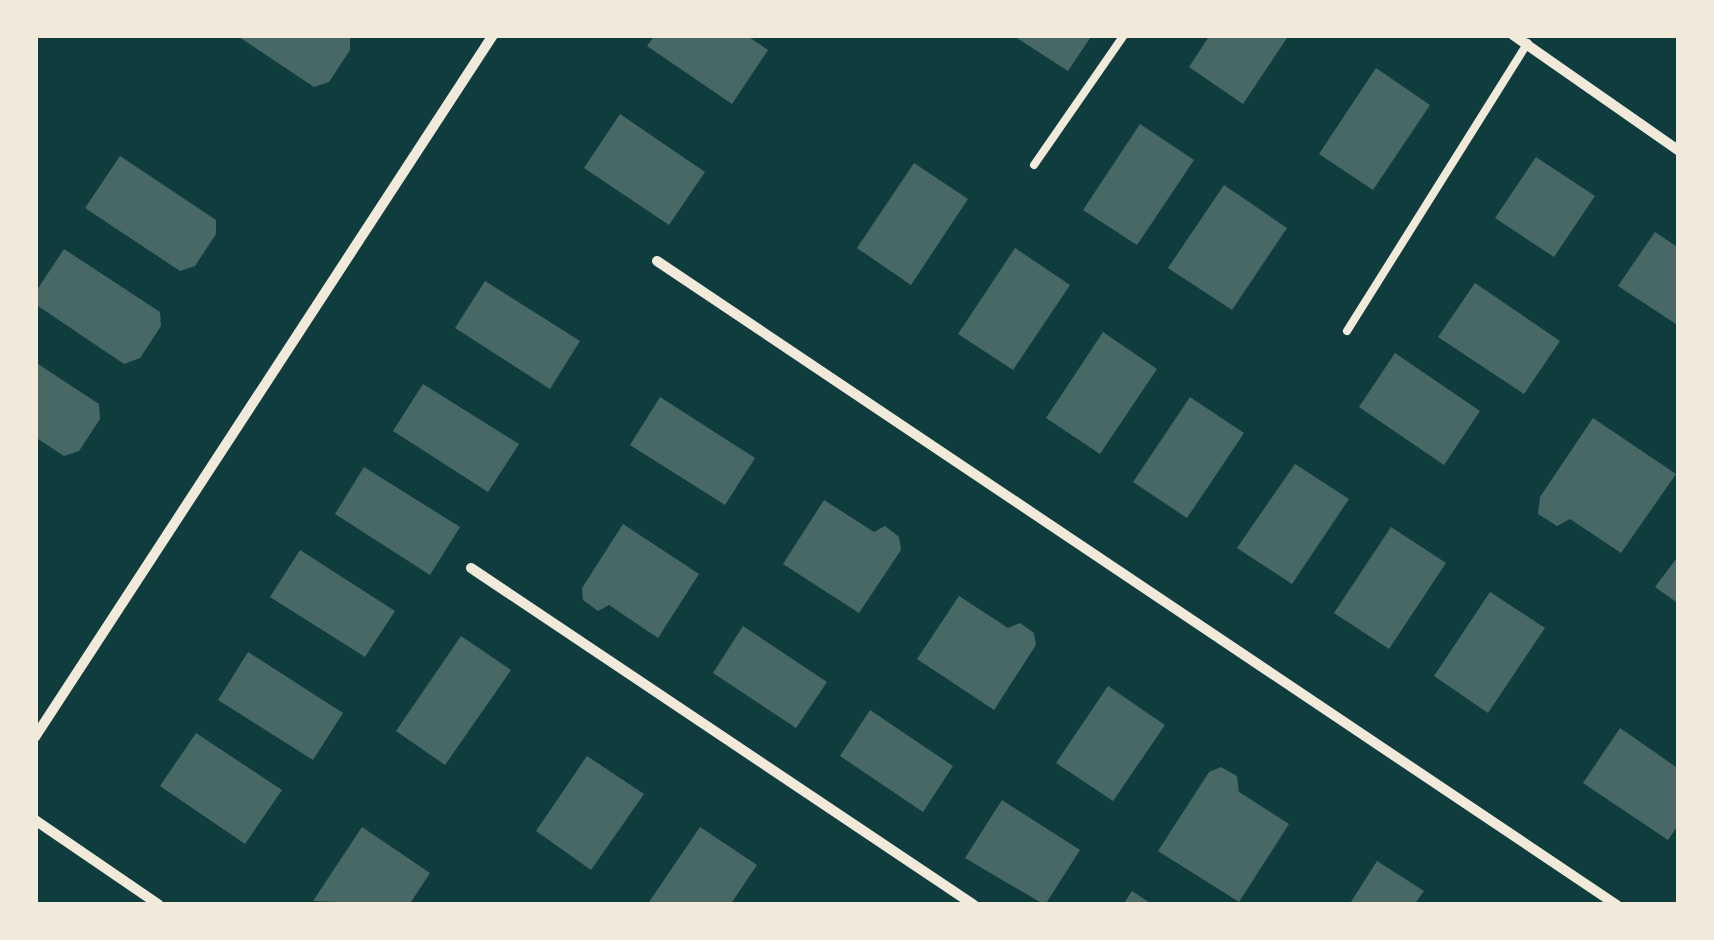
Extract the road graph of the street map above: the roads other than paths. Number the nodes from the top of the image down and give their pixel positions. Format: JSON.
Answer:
{"nodes":[{"id":1,"x":493,"y":35,"type":"edge"},
{"id":2,"x":1124,"y":35,"type":"edge"},
{"id":3,"x":1513,"y":35,"type":"edge"},
{"id":4,"x":1528,"y":43,"type":"junction"},
{"id":5,"x":1679,"y":150,"type":"edge"},
{"id":6,"x":1034,"y":164,"type":"dead end"},
{"id":7,"x":657,"y":261,"type":"dead end"},
{"id":8,"x":1347,"y":331,"type":"dead end"},
{"id":9,"x":471,"y":568,"type":"dead end"},
{"id":10,"x":35,"y":736,"type":"edge"},
{"id":11,"x":35,"y":820,"type":"edge"},
{"id":12,"x":159,"y":905,"type":"edge"},
{"id":13,"x":974,"y":905,"type":"edge"},
{"id":14,"x":1617,"y":905,"type":"edge"}],
"edges":[{"from":1,"to":10,"type":"street"},
{"from":2,"to":6,"type":"lane"},
{"from":3,"to":4,"type":"street"},
{"from":4,"to":5,"type":"street"},
{"from":4,"to":8,"type":"lane"},
{"from":7,"to":14,"type":"street"},
{"from":9,"to":13,"type":"street"},
{"from":11,"to":12,"type":"street"}]}
